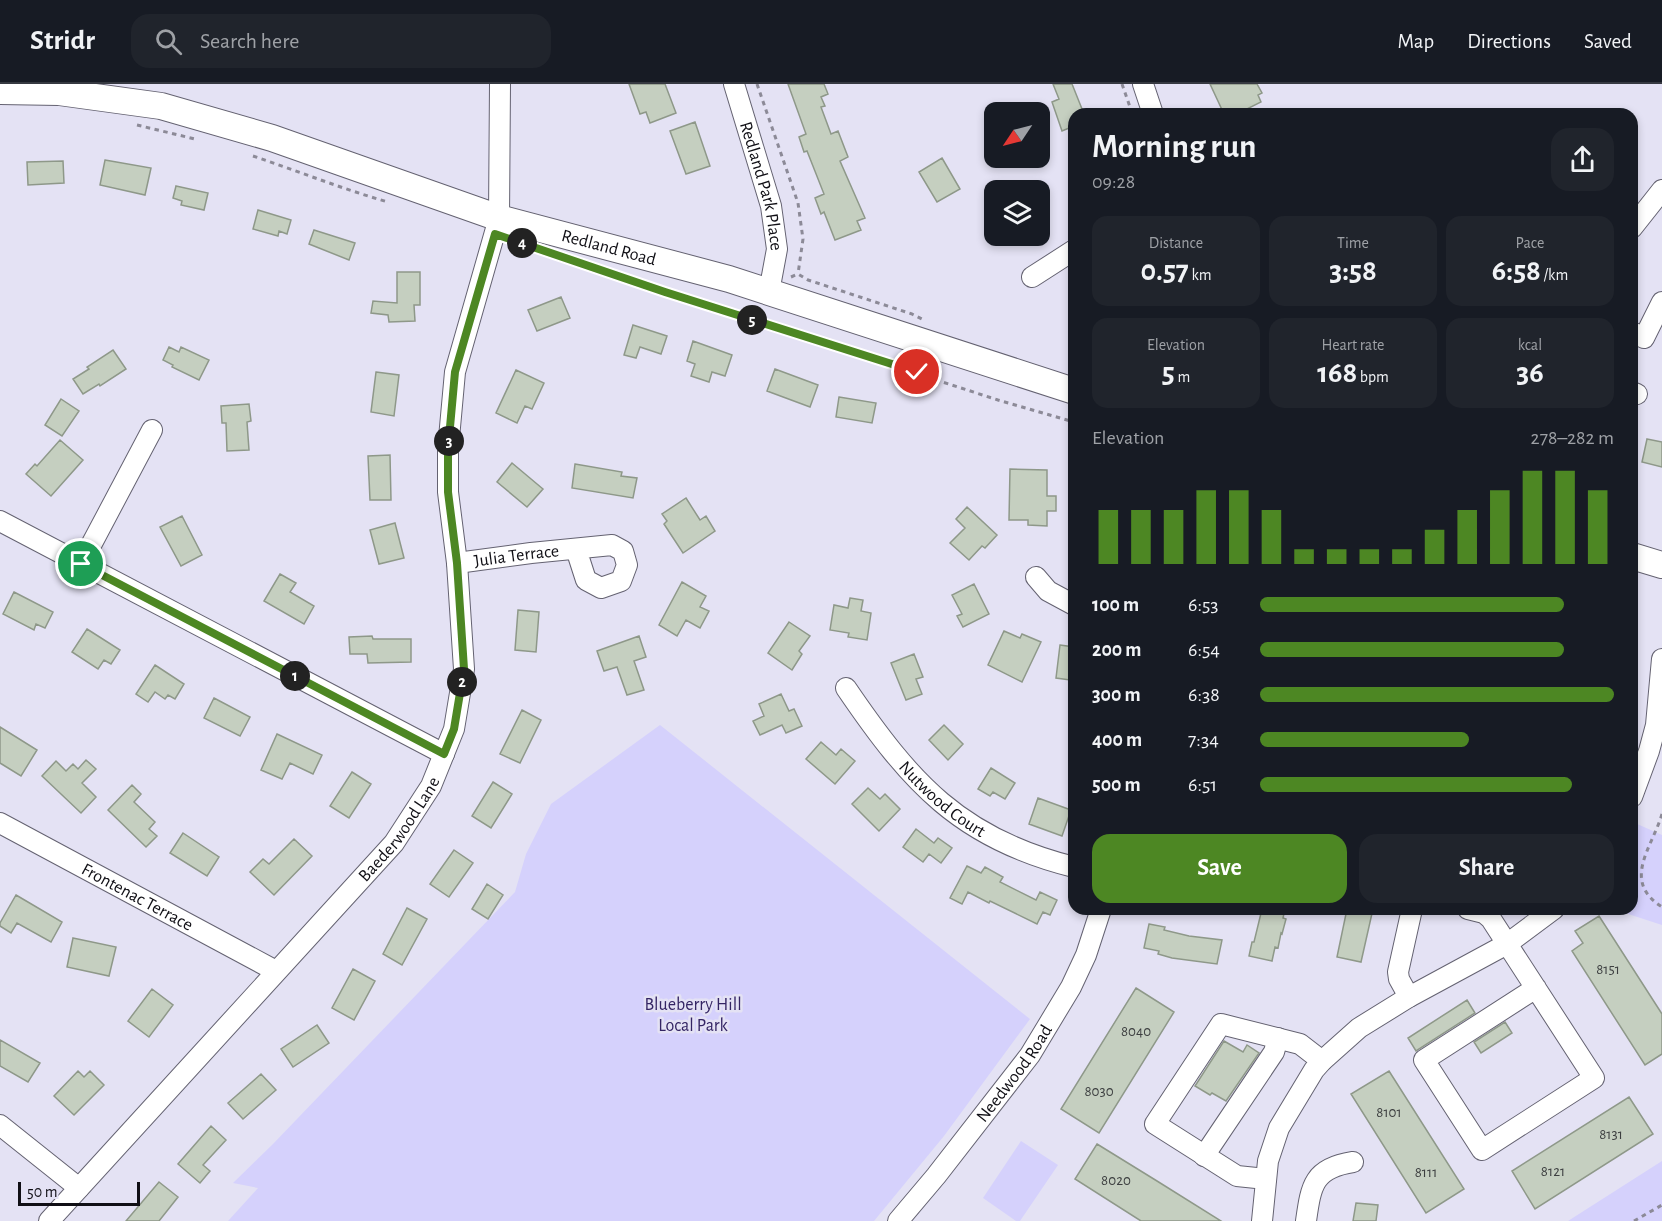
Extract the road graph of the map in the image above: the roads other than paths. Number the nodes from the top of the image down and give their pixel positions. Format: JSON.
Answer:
{"nodes":[{"id":1,"x":500,"y":84,"type":"edge"},
{"id":2,"x":734,"y":84,"type":"edge"},
{"id":3,"x":1143,"y":84,"type":"edge"},
{"id":4,"x":0,"y":91,"type":"edge"},
{"id":5,"x":1151,"y":108,"type":"edge"},
{"id":6,"x":1662,"y":190,"type":"edge"},
{"id":7,"x":499,"y":218,"type":"junction"},
{"id":8,"x":1638,"y":220,"type":"edge"},
{"id":9,"x":1068,"y":254,"type":"edge"},
{"id":10,"x":1032,"y":277,"type":"dead end"},
{"id":11,"x":769,"y":292,"type":"junction"},
{"id":12,"x":1662,"y":302,"type":"edge"},
{"id":13,"x":1638,"y":335,"type":"edge"},
{"id":14,"x":1068,"y":389,"type":"edge"},
{"id":15,"x":152,"y":430,"type":"dead end"},
{"id":16,"x":0,"y":521,"type":"edge"},
{"id":17,"x":576,"y":549,"type":"dead end"},
{"id":18,"x":1638,"y":558,"type":"edge"},
{"id":19,"x":457,"y":563,"type":"junction"},
{"id":20,"x":81,"y":564,"type":"junction"},
{"id":21,"x":1662,"y":565,"type":"edge"},
{"id":22,"x":1036,"y":577,"type":"dead end"},
{"id":23,"x":1068,"y":602,"type":"edge"},
{"id":24,"x":1662,"y":659,"type":"edge"},
{"id":25,"x":846,"y":688,"type":"dead end"},
{"id":26,"x":1641,"y":749,"type":"edge"},
{"id":27,"x":444,"y":754,"type":"junction"},
{"id":28,"x":1638,"y":765,"type":"edge"},
{"id":29,"x":0,"y":823,"type":"edge"},
{"id":30,"x":1068,"y":865,"type":"edge"},
{"id":31,"x":1099,"y":915,"type":"edge"},
{"id":32,"x":1411,"y":915,"type":"edge"},
{"id":33,"x":1486,"y":915,"type":"edge"},
{"id":34,"x":1548,"y":915,"type":"edge"},
{"id":35,"x":1507,"y":944,"type":"junction"},
{"id":36,"x":276,"y":971,"type":"junction"},
{"id":37,"x":1536,"y":988,"type":"junction"},
{"id":38,"x":1409,"y":996,"type":"junction"},
{"id":39,"x":1278,"y":1038,"type":"junction"},
{"id":40,"x":1322,"y":1061,"type":"junction"},
{"id":41,"x":0,"y":1125,"type":"edge"},
{"id":42,"x":1204,"y":1156,"type":"junction"},
{"id":43,"x":1353,"y":1162,"type":"dead end"},
{"id":44,"x":1266,"y":1179,"type":"junction"},
{"id":45,"x":79,"y":1188,"type":"junction"},
{"id":46,"x":49,"y":1221,"type":"edge"},
{"id":47,"x":898,"y":1221,"type":"edge"},
{"id":48,"x":1262,"y":1221,"type":"edge"},
{"id":49,"x":1306,"y":1221,"type":"edge"}],
"edges":[{"from":1,"to":7,"type":"street","name":"Baederwood Lane"},
{"from":2,"to":11,"type":"street","name":"Redland Park Place"},
{"from":3,"to":5,"type":"street"},
{"from":4,"to":7,"type":"main road","name":"Redland Road"},
{"from":6,"to":8,"type":"street"},
{"from":7,"to":11,"type":"main road","name":"Redland Road"},
{"from":7,"to":19,"type":"street","name":"Baederwood Lane"},
{"from":9,"to":10,"type":"street"},
{"from":11,"to":14,"type":"main road","name":"Redland Road"},
{"from":12,"to":13,"type":"street"},
{"from":15,"to":20,"type":"street"},
{"from":16,"to":20,"type":"street"},
{"from":17,"to":19,"type":"street","name":"Julia Terrace"},
{"from":18,"to":21,"type":"main road"},
{"from":19,"to":27,"type":"street","name":"Baederwood Lane"},
{"from":20,"to":27,"type":"street"},
{"from":22,"to":23,"type":"street"},
{"from":24,"to":26,"type":"street"},
{"from":25,"to":30,"type":"street","name":"Nutwood Court"},
{"from":26,"to":28,"type":"street"},
{"from":27,"to":36,"type":"street","name":"Baederwood Lane"},
{"from":29,"to":36,"type":"street","name":"Frontenac Terrace"},
{"from":31,"to":47,"type":"street","name":"Needwood Road"},
{"from":32,"to":38,"type":"street"},
{"from":33,"to":35,"type":"street"},
{"from":34,"to":35,"type":"street"},
{"from":35,"to":37,"type":"street"},
{"from":35,"to":38,"type":"street"},
{"from":36,"to":45,"type":"street","name":"Baederwood Lane"},
{"from":37,"to":37,"type":"street"},
{"from":38,"to":40,"type":"street"},
{"from":39,"to":40,"type":"street"},
{"from":39,"to":42,"type":"street"},
{"from":39,"to":42,"type":"street"},
{"from":40,"to":44,"type":"street"},
{"from":41,"to":45,"type":"street"},
{"from":42,"to":44,"type":"street"},
{"from":43,"to":49,"type":"street"},
{"from":44,"to":48,"type":"street"},
{"from":45,"to":46,"type":"street","name":"Baederwood Lane"}]}
